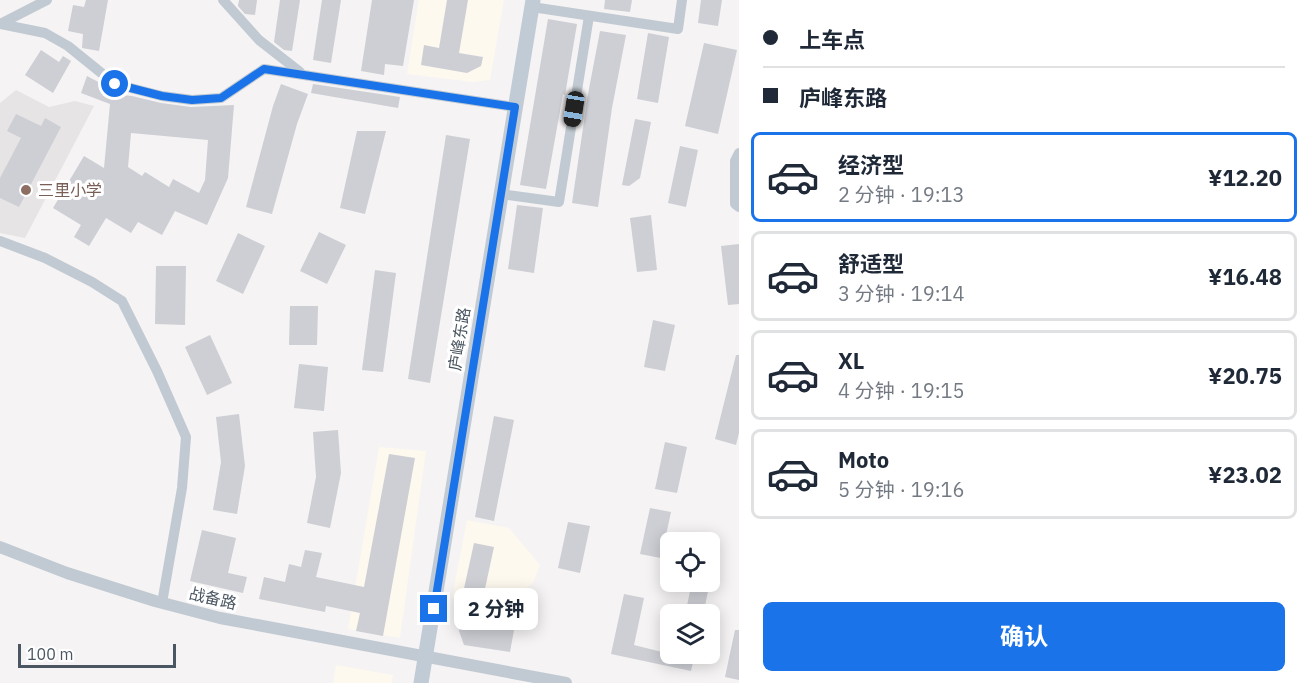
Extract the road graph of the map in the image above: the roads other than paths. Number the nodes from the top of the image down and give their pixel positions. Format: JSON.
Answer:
{"nodes":[{"id":1,"x":47,"y":0,"type":"edge"},
{"id":2,"x":224,"y":0,"type":"edge"},
{"id":3,"x":682,"y":0,"type":"edge"},
{"id":4,"x":532,"y":4,"type":"edge"},
{"id":5,"x":589,"y":16,"type":"junction"},
{"id":6,"x":0,"y":24,"type":"edge"},
{"id":7,"x":303,"y":74,"type":"junction"},
{"id":8,"x":515,"y":107,"type":"junction"},
{"id":9,"x":739,"y":153,"type":"edge"},
{"id":10,"x":501,"y":194,"type":"junction"},
{"id":11,"x":739,"y":207,"type":"edge"},
{"id":12,"x":0,"y":242,"type":"edge"},
{"id":13,"x":0,"y":547,"type":"edge"},
{"id":14,"x":162,"y":603,"type":"junction"},
{"id":15,"x":426,"y":655,"type":"junction"},
{"id":16,"x":421,"y":683,"type":"edge"},
{"id":17,"x":566,"y":683,"type":"edge"}],
"edges":[{"from":1,"to":6,"type":"street"},
{"from":2,"to":7,"type":"street"},
{"from":3,"to":5,"type":"street"},
{"from":4,"to":5,"type":"street"},
{"from":4,"to":8,"type":"main road","name":"庐峰东路"},
{"from":5,"to":10,"type":"street"},
{"from":6,"to":7,"type":"street"},
{"from":7,"to":8,"type":"street"},
{"from":8,"to":10,"type":"main road","name":"庐峰东路"},
{"from":9,"to":11,"type":"street"},
{"from":10,"to":15,"type":"main road","name":"庐峰东路"},
{"from":12,"to":14,"type":"street"},
{"from":13,"to":14,"type":"street","name":"战备路"},
{"from":14,"to":15,"type":"street","name":"战备路"},
{"from":15,"to":16,"type":"main road","name":"庐峰东路"},
{"from":15,"to":17,"type":"street","name":"战备路"}]}
